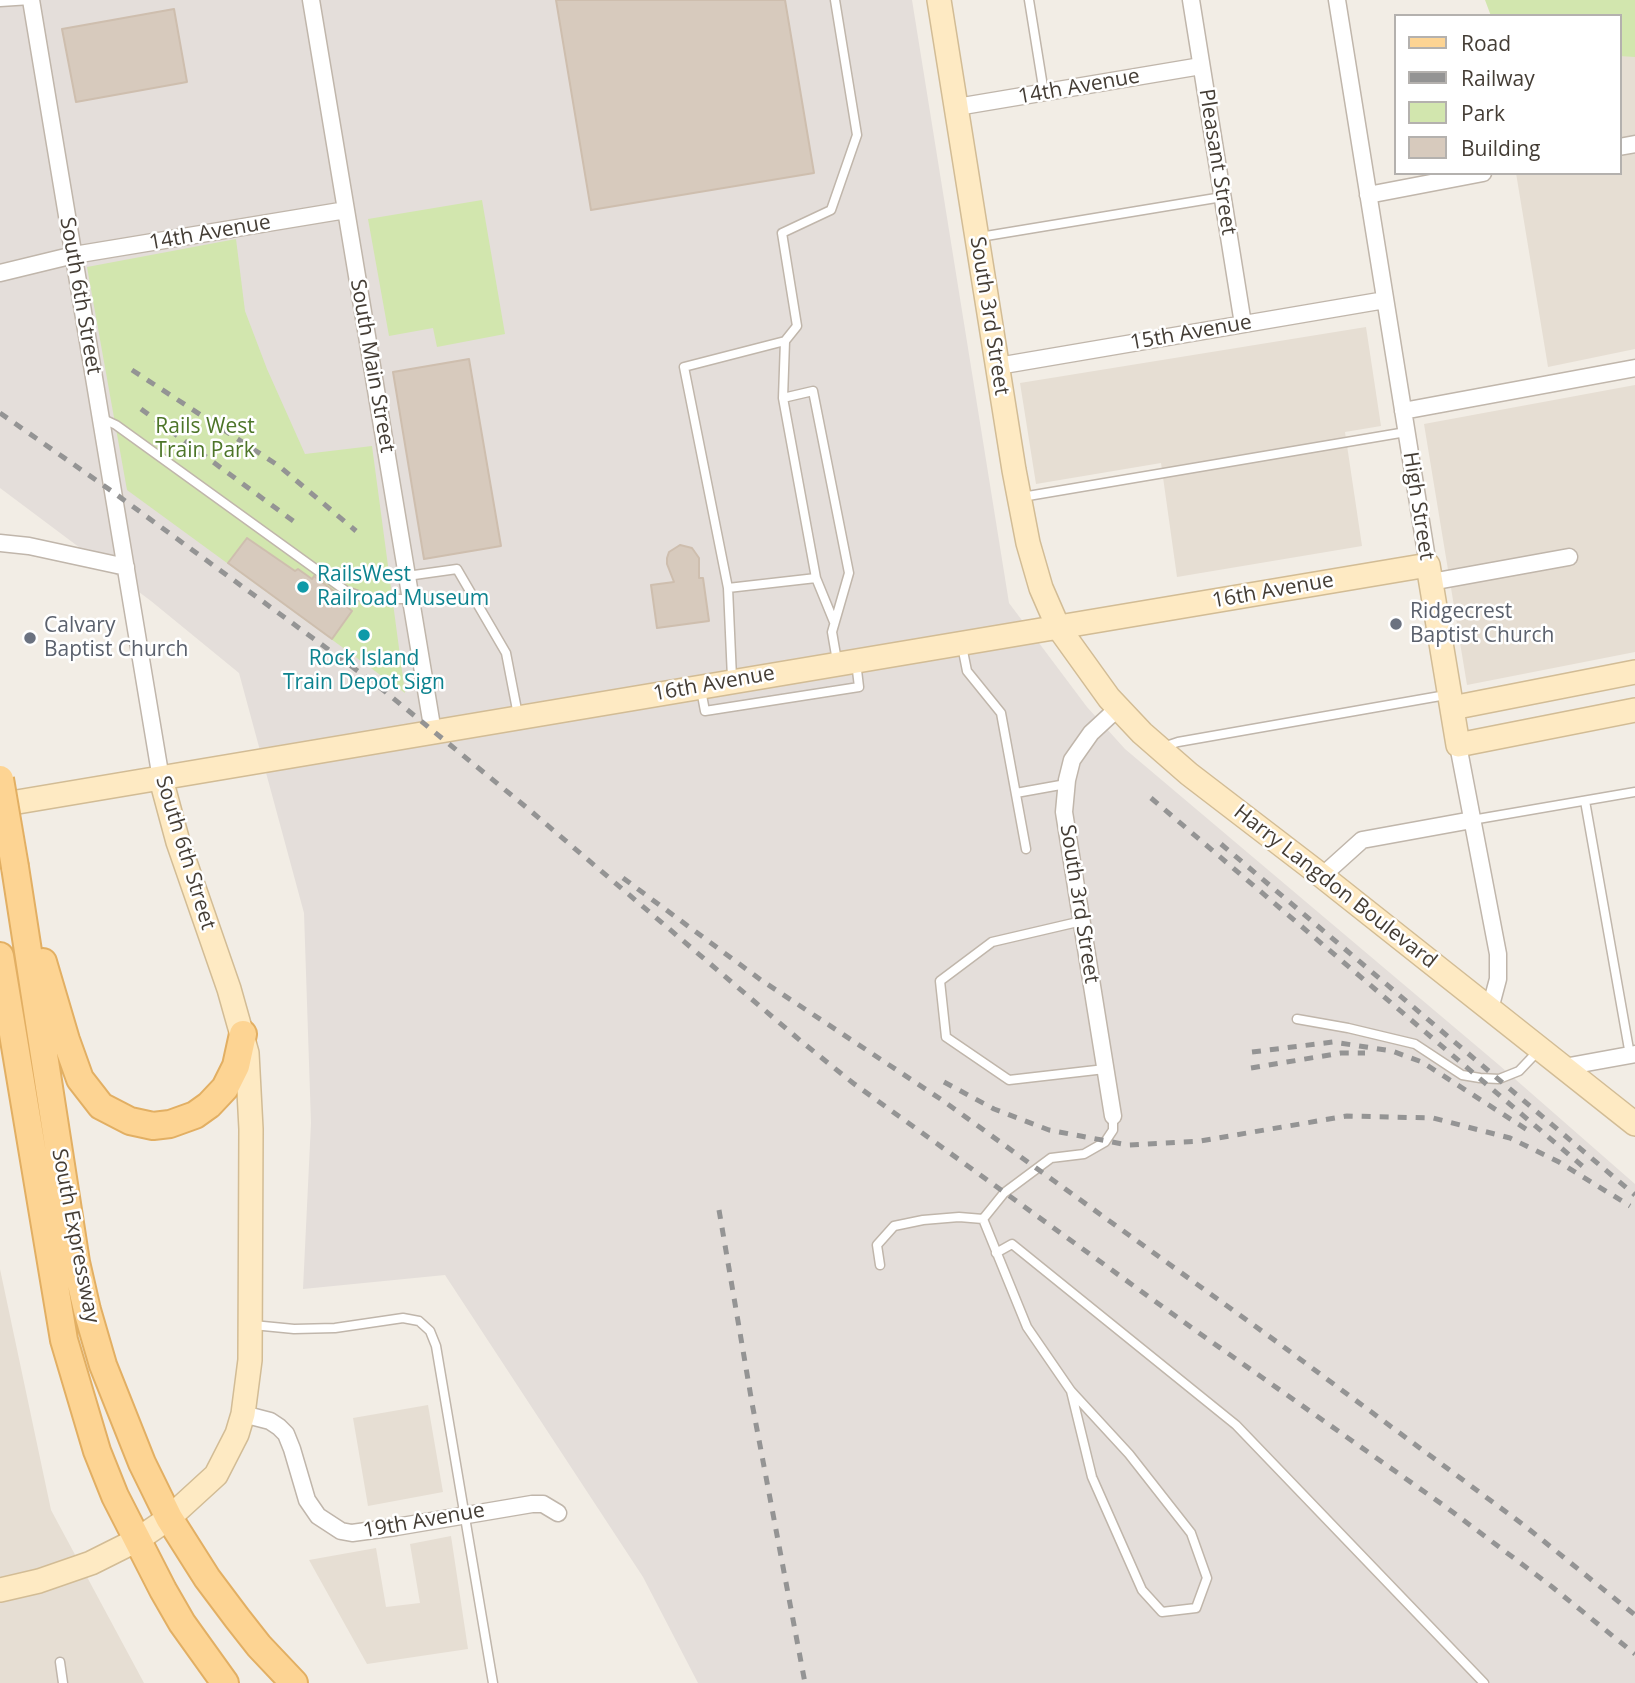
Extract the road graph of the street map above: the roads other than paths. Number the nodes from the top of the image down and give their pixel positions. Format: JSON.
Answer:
{"nodes":[{"id":1,"x":32,"y":0,"type":"edge"},
{"id":2,"x":311,"y":0,"type":"edge"},
{"id":3,"x":835,"y":0,"type":"edge"},
{"id":4,"x":939,"y":0,"type":"edge"},
{"id":5,"x":1029,"y":0,"type":"edge"},
{"id":6,"x":1191,"y":0,"type":"edge"},
{"id":7,"x":1337,"y":0,"type":"edge"},
{"id":8,"x":0,"y":2,"type":"edge"},
{"id":9,"x":1201,"y":66,"type":"junction"},
{"id":10,"x":1044,"y":93,"type":"junction"},
{"id":11,"x":957,"y":107,"type":"junction"},
{"id":12,"x":1473,"y":175,"type":"edge"},
{"id":13,"x":1368,"y":195,"type":"junction"},
{"id":14,"x":1222,"y":197,"type":"junction"},
{"id":15,"x":345,"y":210,"type":"junction"},
{"id":16,"x":976,"y":237,"type":"junction"},
{"id":17,"x":74,"y":256,"type":"junction"},
{"id":18,"x":0,"y":273,"type":"edge"},
{"id":19,"x":1385,"y":300,"type":"junction"},
{"id":20,"x":1243,"y":324,"type":"junction"},
{"id":21,"x":785,"y":341,"type":"junction"},
{"id":22,"x":998,"y":366,"type":"junction"},
{"id":23,"x":1635,"y":368,"type":"edge"},
{"id":24,"x":783,"y":398,"type":"junction"},
{"id":25,"x":1403,"y":411,"type":"junction"},
{"id":26,"x":101,"y":418,"type":"junction"},
{"id":27,"x":1406,"y":432,"type":"junction"},
{"id":28,"x":1019,"y":497,"type":"junction"},
{"id":29,"x":0,"y":543,"type":"edge"},
{"id":30,"x":1569,"y":557,"type":"dead end"},
{"id":31,"x":126,"y":567,"type":"junction"},
{"id":32,"x":1429,"y":574,"type":"junction"},
{"id":33,"x":407,"y":576,"type":"junction"},
{"id":34,"x":816,"y":578,"type":"junction"},
{"id":35,"x":728,"y":588,"type":"junction"},
{"id":36,"x":411,"y":599,"type":"junction"},
{"id":37,"x":835,"y":623,"type":"junction"},
{"id":38,"x":1058,"y":627,"type":"junction"},
{"id":39,"x":962,"y":643,"type":"junction"},
{"id":40,"x":846,"y":662,"type":"junction"},
{"id":41,"x":1635,"y":672,"type":"edge"},
{"id":42,"x":738,"y":680,"type":"junction"},
{"id":43,"x":700,"y":687,"type":"junction"},
{"id":44,"x":1451,"y":701,"type":"junction"},
{"id":45,"x":748,"y":704,"type":"junction"},
{"id":46,"x":1118,"y":709,"type":"junction"},
{"id":47,"x":1635,"y":710,"type":"edge"},
{"id":48,"x":519,"y":718,"type":"junction"},
{"id":49,"x":433,"y":732,"type":"junction"},
{"id":50,"x":1458,"y":745,"type":"junction"},
{"id":51,"x":1160,"y":749,"type":"junction"},
{"id":52,"x":0,"y":779,"type":"edge"},
{"id":53,"x":161,"y":779,"type":"junction"},
{"id":54,"x":1066,"y":784,"type":"junction"},
{"id":55,"x":1635,"y":792,"type":"edge"},
{"id":56,"x":1016,"y":793,"type":"junction"},
{"id":57,"x":1585,"y":801,"type":"junction"},
{"id":58,"x":0,"y":805,"type":"edge"},
{"id":59,"x":1472,"y":820,"type":"junction"},
{"id":60,"x":1026,"y":849,"type":"dead end"},
{"id":61,"x":15,"y":867,"type":"junction"},
{"id":62,"x":1322,"y":876,"type":"junction"},
{"id":63,"x":1082,"y":921,"type":"junction"},
{"id":64,"x":0,"y":956,"type":"edge"},
{"id":65,"x":1490,"y":1009,"type":"junction"},
{"id":66,"x":1297,"y":1019,"type":"dead end"},
{"id":67,"x":243,"y":1034,"type":"junction"},
{"id":68,"x":1541,"y":1049,"type":"junction"},
{"id":69,"x":1633,"y":1055,"type":"edge"},
{"id":70,"x":1564,"y":1067,"type":"junction"},
{"id":71,"x":1105,"y":1069,"type":"junction"},
{"id":72,"x":1113,"y":1116,"type":"joint"},
{"id":73,"x":1635,"y":1125,"type":"edge"},
{"id":74,"x":983,"y":1219,"type":"junction"},
{"id":75,"x":996,"y":1253,"type":"junction"},
{"id":76,"x":880,"y":1265,"type":"dead end"},
{"id":77,"x":250,"y":1325,"type":"junction"},
{"id":78,"x":1070,"y":1391,"type":"junction"},
{"id":79,"x":243,"y":1414,"type":"junction"},
{"id":80,"x":558,"y":1513,"type":"dead end"},
{"id":81,"x":464,"y":1515,"type":"junction"},
{"id":82,"x":169,"y":1518,"type":"junction"},
{"id":83,"x":137,"y":1540,"type":"junction"},
{"id":84,"x":0,"y":1590,"type":"edge"},
{"id":85,"x":60,"y":1662,"type":"dead end"},
{"id":86,"x":63,"y":1683,"type":"edge"},
{"id":87,"x":225,"y":1683,"type":"edge"},
{"id":88,"x":294,"y":1683,"type":"edge"},
{"id":89,"x":493,"y":1683,"type":"edge"},
{"id":90,"x":1484,"y":1683,"type":"edge"}],
"edges":[{"from":1,"to":8,"type":"lane"},
{"from":1,"to":17,"type":"street","name":"South 6th Street"},
{"from":2,"to":15,"type":"street","name":"South Main Street"},
{"from":3,"to":21,"type":"lane"},
{"from":4,"to":11,"type":"street","name":"South 3rd Street"},
{"from":5,"to":10,"type":"lane"},
{"from":6,"to":9,"type":"street","name":"Pleasant Street"},
{"from":7,"to":13,"type":"street","name":"High Street"},
{"from":9,"to":10,"type":"street","name":"14th Avenue"},
{"from":9,"to":14,"type":"street","name":"Pleasant Street"},
{"from":10,"to":11,"type":"street","name":"14th Avenue"},
{"from":11,"to":16,"type":"street","name":"South 3rd Street"},
{"from":12,"to":13,"type":"street"},
{"from":13,"to":19,"type":"street","name":"High Street"},
{"from":14,"to":16,"type":"lane"},
{"from":14,"to":20,"type":"street","name":"Pleasant Street"},
{"from":15,"to":17,"type":"street","name":"14th Avenue"},
{"from":15,"to":33,"type":"street","name":"South Main Street"},
{"from":16,"to":22,"type":"street","name":"South 3rd Street"},
{"from":17,"to":18,"type":"street","name":"14th Avenue"},
{"from":17,"to":26,"type":"street","name":"South 6th Street"},
{"from":19,"to":20,"type":"street","name":"15th Avenue"},
{"from":19,"to":25,"type":"street","name":"High Street"},
{"from":20,"to":22,"type":"street","name":"15th Avenue"},
{"from":21,"to":24,"type":"lane"},
{"from":21,"to":35,"type":"lane"},
{"from":22,"to":28,"type":"street","name":"South 3rd Street"},
{"from":23,"to":25,"type":"street"},
{"from":24,"to":34,"type":"lane"},
{"from":24,"to":37,"type":"lane"},
{"from":25,"to":27,"type":"street","name":"High Street"},
{"from":26,"to":31,"type":"street","name":"South 6th Street"},
{"from":26,"to":36,"type":"lane"},
{"from":27,"to":28,"type":"lane"},
{"from":27,"to":32,"type":"street","name":"High Street"},
{"from":28,"to":38,"type":"street","name":"South 3rd Street"},
{"from":29,"to":31,"type":"street"},
{"from":30,"to":32,"type":"street","name":"16th Avenue"},
{"from":31,"to":53,"type":"street","name":"South 6th Street"},
{"from":32,"to":38,"type":"street","name":"16th Avenue"},
{"from":32,"to":44,"type":"street","name":"High Street"},
{"from":33,"to":36,"type":"street","name":"South Main Street"},
{"from":33,"to":48,"type":"lane"},
{"from":34,"to":35,"type":"lane"},
{"from":34,"to":37,"type":"lane"},
{"from":35,"to":42,"type":"lane"},
{"from":36,"to":49,"type":"street","name":"South Main Street"},
{"from":37,"to":40,"type":"lane"},
{"from":38,"to":39,"type":"street","name":"16th Avenue"},
{"from":38,"to":46,"type":"street","name":"Harry Langdon Boulevard"},
{"from":39,"to":40,"type":"street","name":"16th Avenue"},
{"from":39,"to":56,"type":"lane"},
{"from":40,"to":42,"type":"street","name":"16th Avenue"},
{"from":40,"to":45,"type":"lane"},
{"from":41,"to":44,"type":"street"},
{"from":42,"to":43,"type":"street","name":"16th Avenue"},
{"from":42,"to":45,"type":"lane"},
{"from":43,"to":45,"type":"lane"},
{"from":43,"to":48,"type":"street","name":"16th Avenue"},
{"from":44,"to":50,"type":"street","name":"High Street"},
{"from":44,"to":51,"type":"lane"},
{"from":46,"to":51,"type":"street","name":"Harry Langdon Boulevard"},
{"from":46,"to":54,"type":"street","name":"South 3rd Street"},
{"from":47,"to":50,"type":"street"},
{"from":48,"to":49,"type":"street","name":"16th Avenue"},
{"from":49,"to":53,"type":"street","name":"16th Avenue"},
{"from":50,"to":59,"type":"street","name":"High Street"},
{"from":51,"to":62,"type":"street","name":"Harry Langdon Boulevard"},
{"from":52,"to":61,"type":"main road","name":"South Expressway","bridge":true},
{"from":53,"to":58,"type":"street","name":"16th Avenue"},
{"from":53,"to":67,"type":"street","name":"South 6th Street"},
{"from":54,"to":56,"type":"lane"},
{"from":54,"to":63,"type":"street","name":"South 3rd Street"},
{"from":55,"to":57,"type":"lane"},
{"from":56,"to":60,"type":"lane"},
{"from":57,"to":59,"type":"lane"},
{"from":57,"to":69,"type":"lane"},
{"from":59,"to":62,"type":"street"},
{"from":59,"to":65,"type":"street","name":"High Street"},
{"from":61,"to":67,"type":"main road"},
{"from":61,"to":82,"type":"main road","name":"South Expressway"},
{"from":62,"to":65,"type":"street","name":"Harry Langdon Boulevard"},
{"from":63,"to":71,"type":"street","name":"South 3rd Street"},
{"from":63,"to":71,"type":"lane"},
{"from":64,"to":83,"type":"main road","name":"South Expressway"},
{"from":65,"to":68,"type":"street","name":"Harry Langdon Boulevard"},
{"from":66,"to":68,"type":"lane"},
{"from":67,"to":77,"type":"street","name":"South 6th Street"},
{"from":68,"to":70,"type":"street","name":"Harry Langdon Boulevard"},
{"from":69,"to":70,"type":"street"},
{"from":70,"to":73,"type":"street","name":"Harry Langdon Boulevard"},
{"from":71,"to":72,"type":"street","name":"South 3rd Street"},
{"from":72,"to":74,"type":"lane"},
{"from":74,"to":75,"type":"lane"},
{"from":74,"to":76,"type":"lane"},
{"from":75,"to":78,"type":"lane"},
{"from":75,"to":90,"type":"lane"},
{"from":77,"to":79,"type":"street","name":"South 6th Street"},
{"from":77,"to":81,"type":"lane"},
{"from":78,"to":78,"type":"lane"},
{"from":79,"to":81,"type":"street","name":"19th Avenue"},
{"from":79,"to":82,"type":"street","name":"South 6th Street"},
{"from":80,"to":81,"type":"street","name":"19th Avenue"},
{"from":81,"to":89,"type":"lane"},
{"from":82,"to":83,"type":"street","name":"South 6th Street"},
{"from":82,"to":88,"type":"main road","name":"South Expressway"},
{"from":83,"to":84,"type":"street"},
{"from":83,"to":87,"type":"main road","name":"South Expressway"},
{"from":85,"to":86,"type":"lane"}]}
